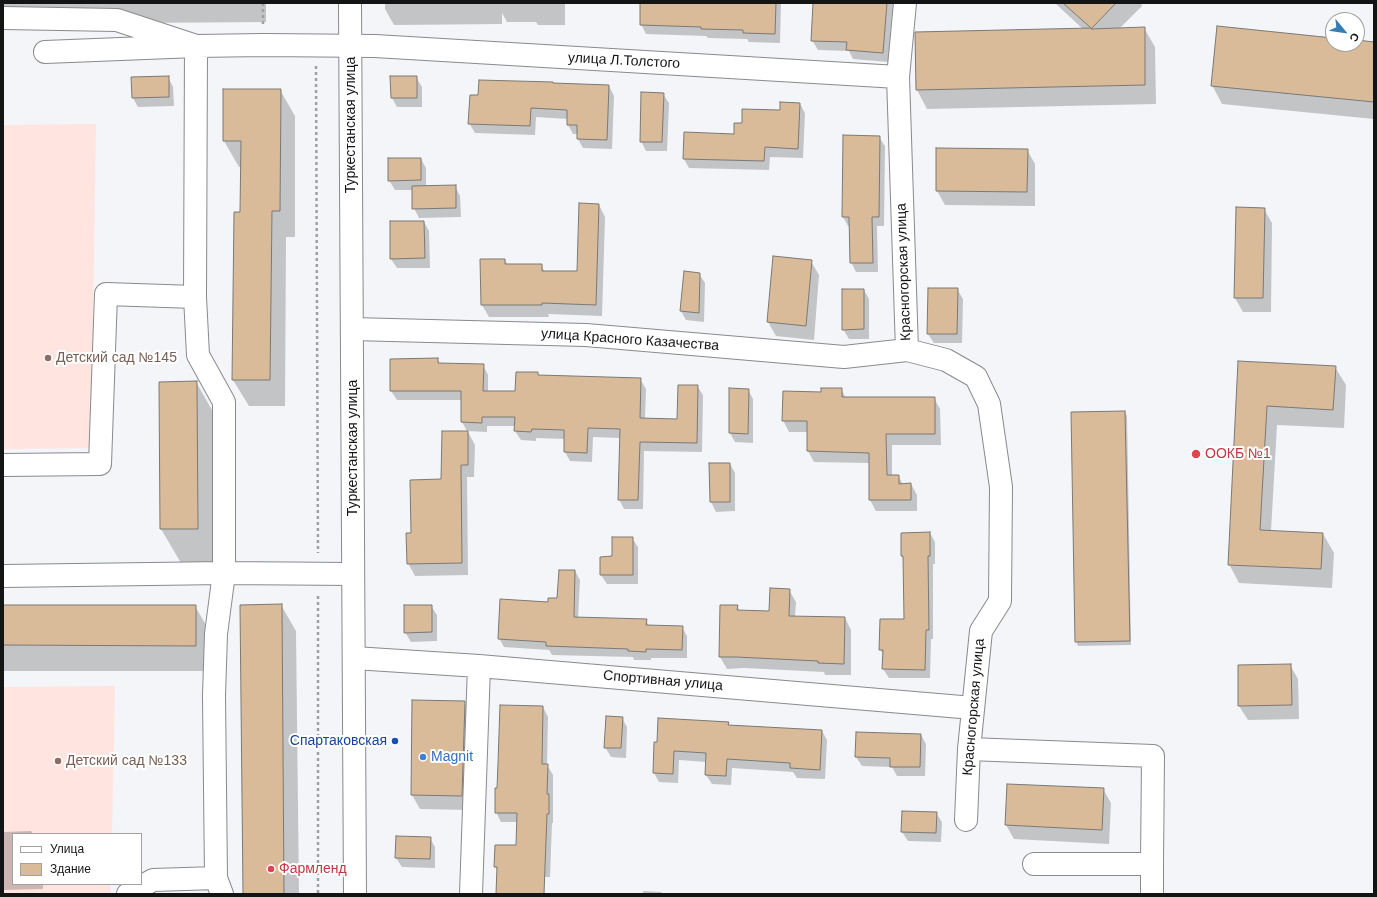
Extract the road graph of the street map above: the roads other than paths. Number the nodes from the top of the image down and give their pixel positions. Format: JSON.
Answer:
{"nodes":[{"id":1,"x":350,"y":3,"type":"edge"},
{"id":2,"x":905,"y":3,"type":"edge"},
{"id":3,"x":3,"y":18,"type":"edge"},
{"id":4,"x":196,"y":46,"type":"junction"},
{"id":5,"x":350,"y":46,"type":"junction"},
{"id":6,"x":45,"y":52,"type":"dead end"},
{"id":7,"x":898,"y":77,"type":"junction"},
{"id":8,"x":195,"y":297,"type":"junction"},
{"id":9,"x":352,"y":330,"type":"junction"},
{"id":10,"x":907,"y":350,"type":"junction"},
{"id":11,"x":3,"y":465,"type":"edge"},
{"id":12,"x":224,"y":573,"type":"junction"},
{"id":13,"x":353,"y":574,"type":"junction"},
{"id":14,"x":3,"y":576,"type":"edge"},
{"id":15,"x":354,"y":658,"type":"junction"},
{"id":16,"x":479,"y":666,"type":"junction"},
{"id":17,"x":972,"y":708,"type":"junction"},
{"id":18,"x":969,"y":749,"type":"junction"},
{"id":19,"x":966,"y":820,"type":"dead end"},
{"id":20,"x":1034,"y":864,"type":"dead end"},
{"id":21,"x":1152,"y":864,"type":"junction"},
{"id":22,"x":219,"y":886,"type":"edge"},
{"id":23,"x":128,"y":894,"type":"edge"},
{"id":24,"x":355,"y":894,"type":"edge"},
{"id":25,"x":472,"y":894,"type":"edge"},
{"id":26,"x":1152,"y":894,"type":"edge"}],
"edges":[{"from":1,"to":5,"type":"street","name":"Туркестанская улица"},
{"from":2,"to":7,"type":"street","name":"Красногорская улица"},
{"from":3,"to":4,"type":"street"},
{"from":4,"to":5,"type":"street","name":"улица Л.Толстого"},
{"from":4,"to":6,"type":"street","name":"улица Л.Толстого"},
{"from":4,"to":8,"type":"street"},
{"from":5,"to":7,"type":"street","name":"улица Л.Толстого"},
{"from":5,"to":9,"type":"street","name":"Туркестанская улица"},
{"from":7,"to":10,"type":"street","name":"Красногорская улица"},
{"from":8,"to":11,"type":"street"},
{"from":8,"to":12,"type":"street"},
{"from":9,"to":10,"type":"street","name":"улица Красного Казачества"},
{"from":9,"to":13,"type":"street","name":"Туркестанская улица"},
{"from":10,"to":17,"type":"street","name":"Красногорская улица"},
{"from":12,"to":13,"type":"street"},
{"from":12,"to":14,"type":"street"},
{"from":12,"to":22,"type":"street"},
{"from":13,"to":15,"type":"street","name":"Туркестанская улица"},
{"from":15,"to":16,"type":"street","name":"Спортивная улица"},
{"from":15,"to":24,"type":"street","name":"Туркестанская улица"},
{"from":16,"to":17,"type":"street","name":"Спортивная улица"},
{"from":16,"to":25,"type":"street"},
{"from":17,"to":18,"type":"street","name":"Красногорская улица"},
{"from":18,"to":19,"type":"street","name":"Красногорская улица"},
{"from":18,"to":21,"type":"street"},
{"from":20,"to":21,"type":"street"},
{"from":21,"to":26,"type":"street"},
{"from":22,"to":23,"type":"street"}]}
